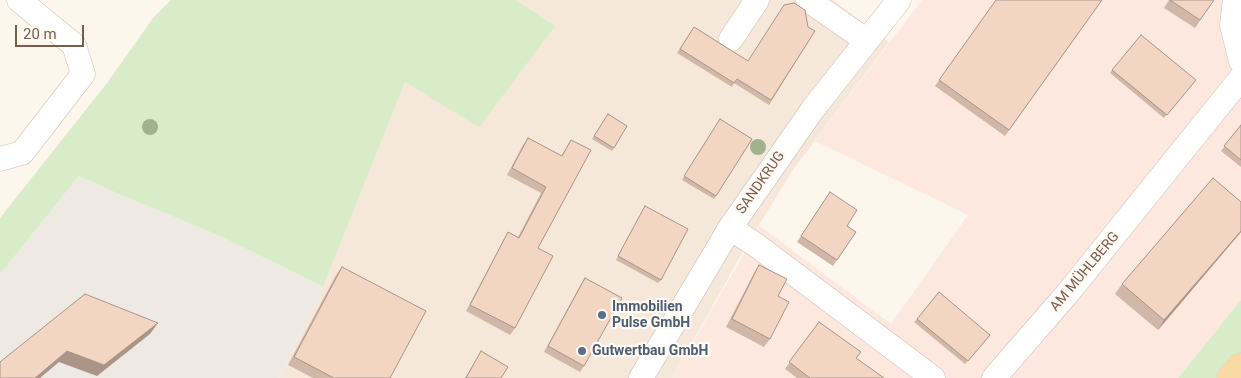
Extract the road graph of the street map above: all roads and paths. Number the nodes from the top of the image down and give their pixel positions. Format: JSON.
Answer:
{"nodes":[{"id":1,"x":19,"y":0,"type":"edge"},
{"id":2,"x":757,"y":0,"type":"edge"},
{"id":3,"x":808,"y":0,"type":"edge"},
{"id":4,"x":899,"y":0,"type":"edge"},
{"id":5,"x":1235,"y":0,"type":"edge"},
{"id":6,"x":731,"y":39,"type":"dead end"},
{"id":7,"x":867,"y":41,"type":"junction"},
{"id":8,"x":1241,"y":61,"type":"edge"},
{"id":9,"x":1241,"y":78,"type":"edge"},
{"id":10,"x":0,"y":159,"type":"edge"},
{"id":11,"x":730,"y":228,"type":"junction"},
{"id":12,"x":1241,"y":366,"type":"edge"},
{"id":13,"x":642,"y":378,"type":"edge"},
{"id":14,"x":933,"y":378,"type":"edge"},
{"id":15,"x":994,"y":378,"type":"edge"},
{"id":16,"x":1231,"y":378,"type":"edge"}],
"edges":[{"from":1,"to":10,"type":"street"},
{"from":2,"to":6,"type":"street"},
{"from":3,"to":7,"type":"street"},
{"from":4,"to":7,"type":"street","name":"SANDKRUG"},
{"from":5,"to":8,"type":"street"},
{"from":7,"to":11,"type":"street","name":"SANDKRUG"},
{"from":9,"to":15,"type":"street","name":"AM MÜHLBERG"},
{"from":11,"to":13,"type":"street","name":"SANDKRUG"},
{"from":11,"to":14,"type":"street"},
{"from":12,"to":16,"type":"main road"}]}
